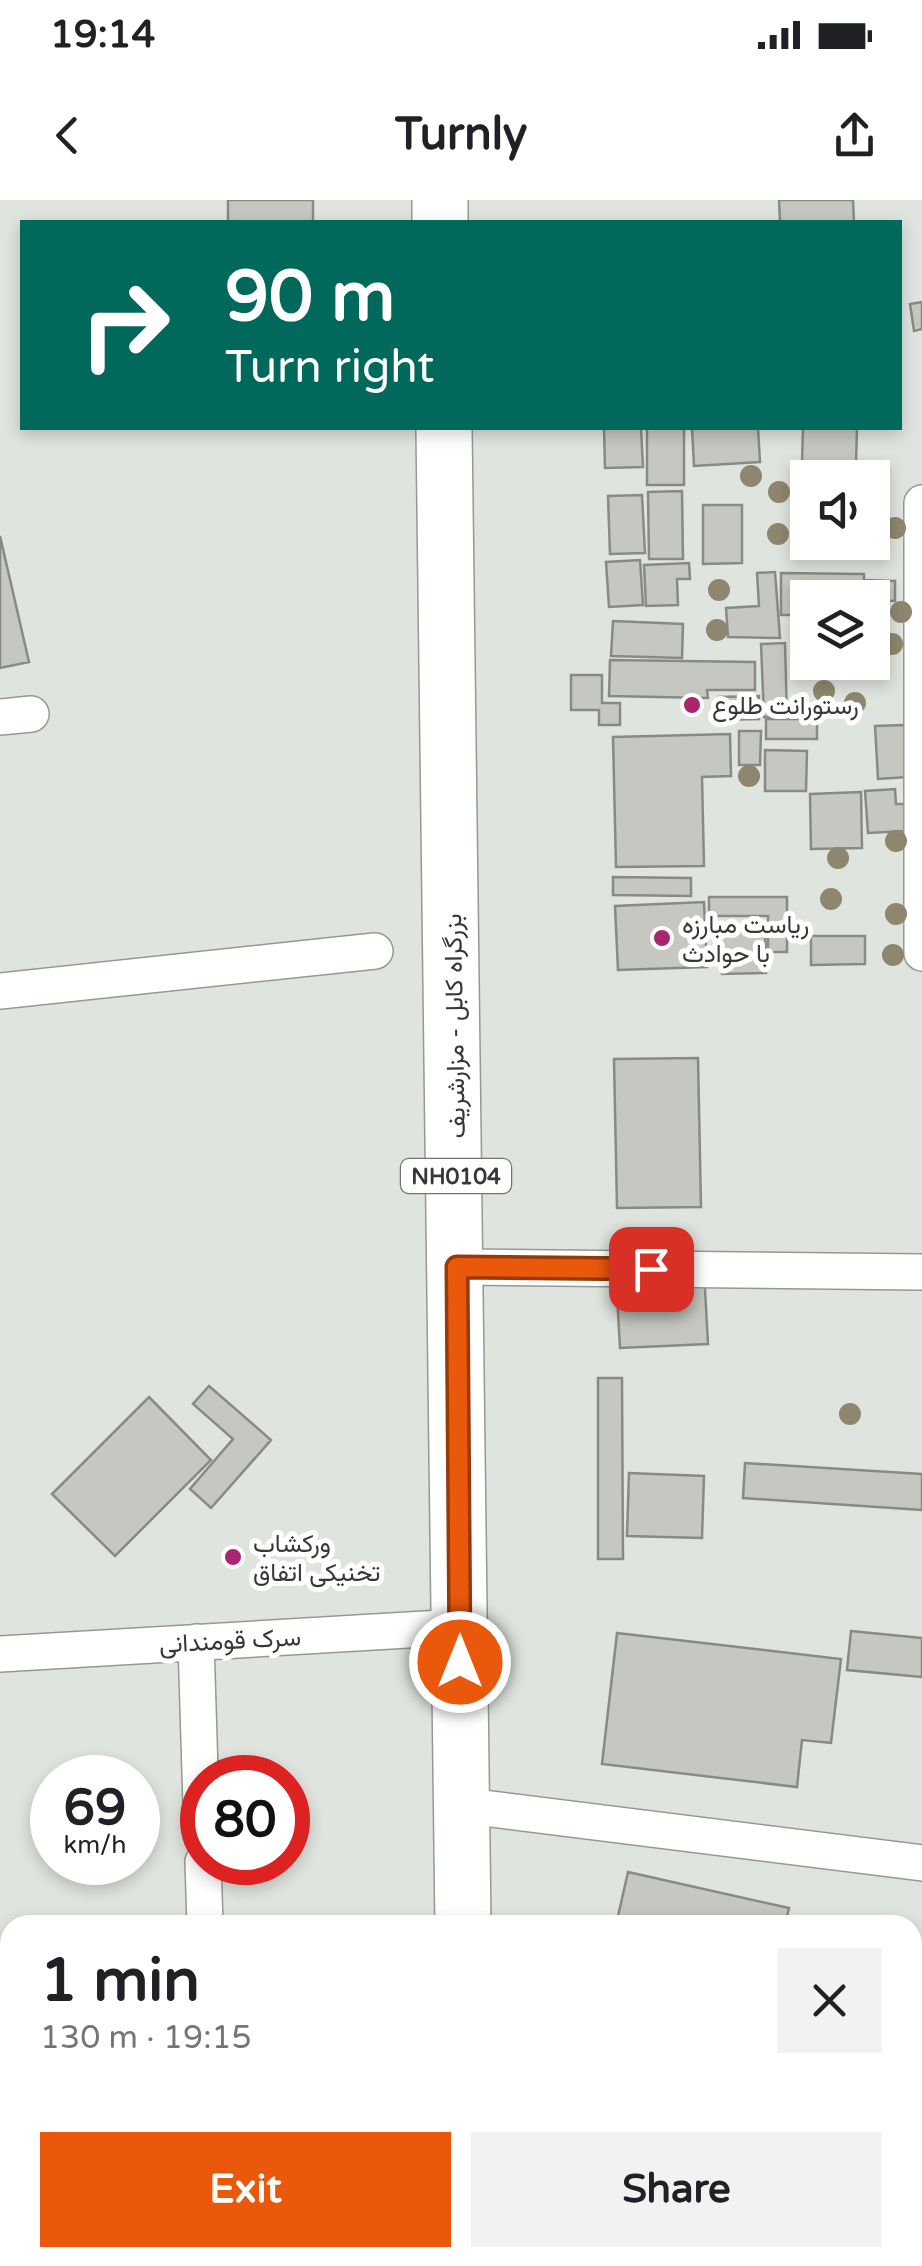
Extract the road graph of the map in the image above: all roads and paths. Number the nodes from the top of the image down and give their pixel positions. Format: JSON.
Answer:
{"nodes":[{"id":1,"x":444,"y":430,"type":"edge"},
{"id":2,"x":922,"y":503,"type":"edge"},
{"id":3,"x":375,"y":950,"type":"dead end"},
{"id":4,"x":922,"y":953,"type":"edge"},
{"id":5,"x":0,"y":991,"type":"edge"},
{"id":6,"x":457,"y":1267,"type":"junction"},
{"id":7,"x":922,"y":1272,"type":"edge"},
{"id":8,"x":460,"y":1627,"type":"junction"},
{"id":9,"x":196,"y":1642,"type":"junction"},
{"id":10,"x":0,"y":1654,"type":"edge"},
{"id":11,"x":199,"y":1755,"type":"edge"},
{"id":12,"x":460,"y":1804,"type":"junction"},
{"id":13,"x":922,"y":1863,"type":"edge"},
{"id":14,"x":204,"y":1885,"type":"edge"},
{"id":15,"x":205,"y":1915,"type":"edge"},
{"id":16,"x":462,"y":1915,"type":"edge"}],
"edges":[{"from":1,"to":6,"type":"highway","name":"بزرگراه کابل - مزارشریف","number":"NH0104"},
{"from":2,"to":4,"type":"street"},
{"from":3,"to":5,"type":"street"},
{"from":6,"to":7,"type":"street"},
{"from":6,"to":8,"type":"highway","name":"بزرگراه کابل - مزارشریف","number":"NH0104"},
{"from":8,"to":9,"type":"street","name":"سرک قومندانی"},
{"from":8,"to":12,"type":"highway","name":"بزرگراه کابل - مزارشریف","number":"NH0104"},
{"from":9,"to":10,"type":"street","name":"سرک قومندانی"},
{"from":9,"to":11,"type":"street"},
{"from":12,"to":13,"type":"street"},
{"from":12,"to":16,"type":"highway","name":"بزرگراه کابل - مزارشریف","number":"NH0104"},
{"from":14,"to":15,"type":"street"}]}
